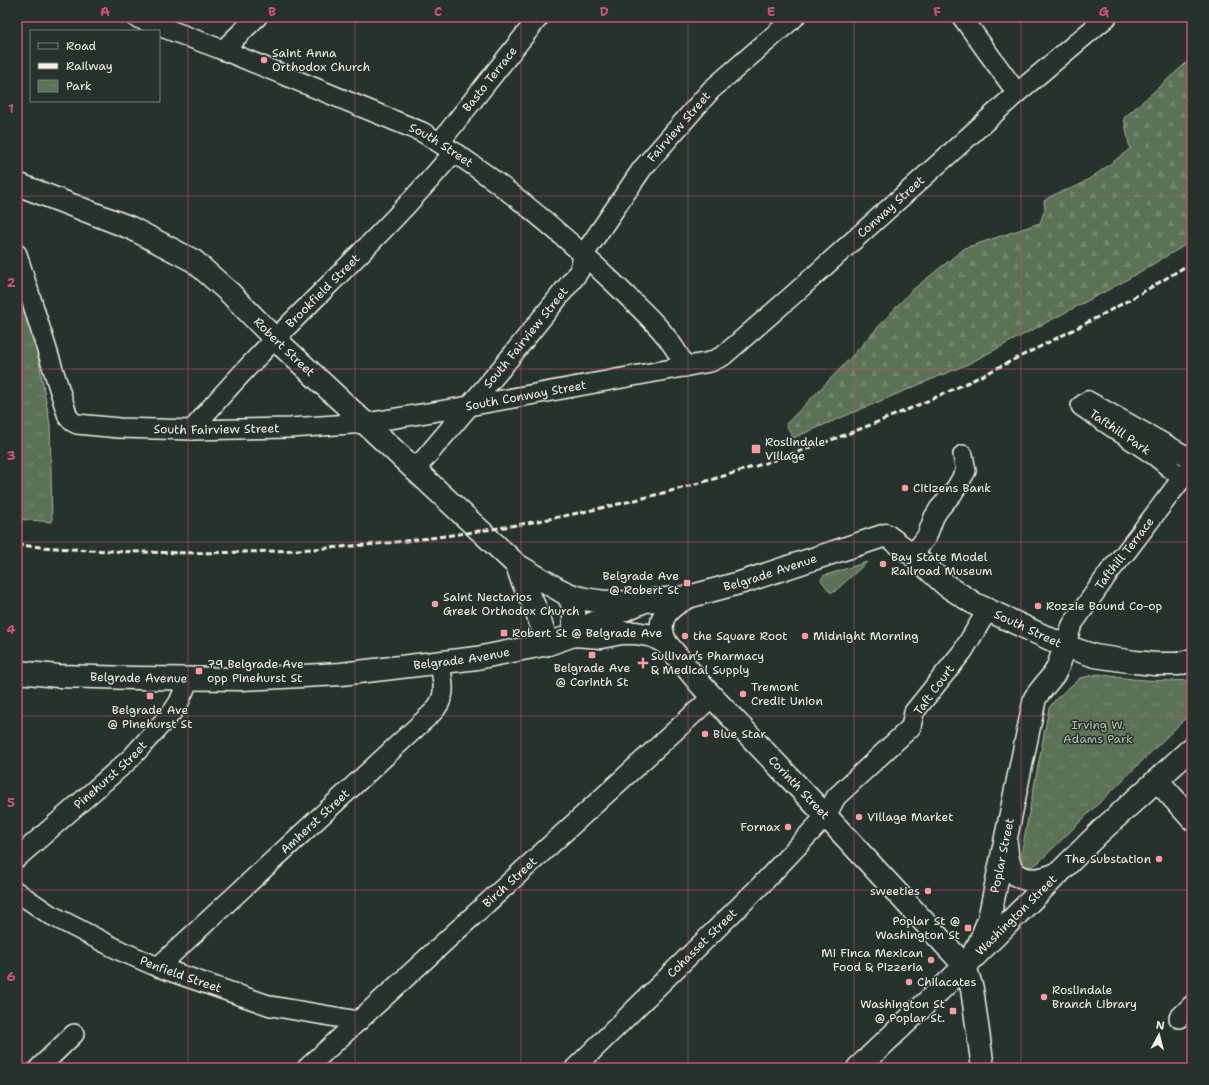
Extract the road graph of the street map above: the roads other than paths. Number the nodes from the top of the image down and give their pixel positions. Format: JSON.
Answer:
{"nodes":[{"id":1,"x":135,"y":17,"type":"edge"},
{"id":2,"x":257,"y":17,"type":"edge"},
{"id":3,"x":540,"y":17,"type":"edge"},
{"id":4,"x":962,"y":17,"type":"edge"},
{"id":5,"x":1107,"y":17,"type":"edge"},
{"id":6,"x":789,"y":19,"type":"edge"},
{"id":7,"x":223,"y":50,"type":"junction"},
{"id":8,"x":1017,"y":93,"type":"junction"},
{"id":9,"x":447,"y":147,"type":"junction"},
{"id":10,"x":17,"y":184,"type":"edge"},
{"id":11,"x":17,"y":254,"type":"edge"},
{"id":12,"x":584,"y":254,"type":"junction"},
{"id":13,"x":274,"y":340,"type":"junction"},
{"id":14,"x":685,"y":367,"type":"junction"},
{"id":15,"x":468,"y":406,"type":"junction"},
{"id":16,"x":366,"y":423,"type":"junction"},
{"id":17,"x":192,"y":430,"type":"junction"},
{"id":18,"x":963,"y":455,"type":"dead end"},
{"id":19,"x":1192,"y":460,"type":"edge"},
{"id":20,"x":414,"y":471,"type":"junction"},
{"id":21,"x":1187,"y":472,"type":"edge"},
{"id":22,"x":886,"y":535,"type":"joint"},
{"id":23,"x":913,"y":555,"type":"junction"},
{"id":24,"x":517,"y":565,"type":"junction"},
{"id":25,"x":562,"y":591,"type":"junction"},
{"id":26,"x":688,"y":597,"type":"junction"},
{"id":27,"x":645,"y":602,"type":"junction"},
{"id":28,"x":987,"y":611,"type":"junction"},
{"id":29,"x":574,"y":635,"type":"junction"},
{"id":30,"x":666,"y":643,"type":"junction"},
{"id":31,"x":548,"y":644,"type":"junction"},
{"id":32,"x":1065,"y":646,"type":"junction"},
{"id":33,"x":1188,"y":662,"type":"edge"},
{"id":34,"x":440,"y":663,"type":"junction"},
{"id":35,"x":17,"y":672,"type":"edge"},
{"id":36,"x":189,"y":679,"type":"junction"},
{"id":37,"x":712,"y":697,"type":"junction"},
{"id":38,"x":1192,"y":748,"type":"edge"},
{"id":39,"x":1157,"y":780,"type":"junction"},
{"id":40,"x":826,"y":816,"type":"junction"},
{"id":41,"x":1192,"y":819,"type":"edge"},
{"id":42,"x":1005,"y":840,"type":"junction"},
{"id":43,"x":17,"y":858,"type":"edge"},
{"id":44,"x":1059,"y":873,"type":"junction"},
{"id":45,"x":17,"y":892,"type":"edge"},
{"id":46,"x":965,"y":966,"type":"junction"},
{"id":47,"x":158,"y":967,"type":"junction"},
{"id":48,"x":359,"y":1020,"type":"junction"},
{"id":49,"x":74,"y":1034,"type":"dead end"},
{"id":50,"x":39,"y":1068,"type":"edge"},
{"id":51,"x":307,"y":1068,"type":"edge"},
{"id":52,"x":575,"y":1068,"type":"edge"},
{"id":53,"x":858,"y":1068,"type":"edge"},
{"id":54,"x":983,"y":1068,"type":"edge"}],
"edges":[{"from":1,"to":7,"type":"street","name":"South Street"},
{"from":2,"to":7,"type":"street"},
{"from":3,"to":9,"type":"street","name":"Basto Terrace"},
{"from":4,"to":8,"type":"street"},
{"from":5,"to":8,"type":"street","name":"Conway Street"},
{"from":6,"to":12,"type":"street","name":"Fairview Street"},
{"from":7,"to":9,"type":"street","name":"South Street"},
{"from":8,"to":14,"type":"street","name":"Conway Street"},
{"from":9,"to":12,"type":"street","name":"South Street"},
{"from":9,"to":13,"type":"street","name":"Brookfield Street"},
{"from":10,"to":13,"type":"main road","name":"Robert Street"},
{"from":11,"to":17,"type":"street","name":"South Fairview Street"},
{"from":12,"to":14,"type":"street","name":"South Street"},
{"from":12,"to":15,"type":"street","name":"South Fairview Street"},
{"from":13,"to":16,"type":"main road","name":"Robert Street"},
{"from":13,"to":17,"type":"street","name":"Brookfield Street"},
{"from":14,"to":15,"type":"street","name":"South Conway Street"},
{"from":15,"to":16,"type":"street","name":"South Conway Street"},
{"from":15,"to":20,"type":"street","name":"South Fairview Street"},
{"from":16,"to":17,"type":"street","name":"South Fairview Street"},
{"from":16,"to":20,"type":"main road","name":"Robert Street"},
{"from":18,"to":23,"type":"street"},
{"from":19,"to":21,"type":"street","name":"Tafthill Park"},
{"from":20,"to":24,"type":"main road","name":"Robert Street"},
{"from":21,"to":32,"type":"street","name":"Tafthill Terrace"},
{"from":22,"to":23,"type":"main road","name":"South Street"},
{"from":22,"to":26,"type":"main road","name":"Belgrade Avenue"},
{"from":23,"to":28,"type":"main road","name":"South Street"},
{"from":24,"to":25,"type":"main road","name":"Robert Street"},
{"from":24,"to":31,"type":"main road","name":"Robert Street"},
{"from":25,"to":27,"type":"main road","name":"Robert Street"},
{"from":25,"to":29,"type":"main road"},
{"from":26,"to":27,"type":"main road","name":"Belgrade Avenue"},
{"from":26,"to":30,"type":"main road"},
{"from":27,"to":29,"type":"main road","name":"Belgrade Avenue"},
{"from":28,"to":32,"type":"main road","name":"South Street"},
{"from":28,"to":40,"type":"street","name":"Taft Court"},
{"from":29,"to":30,"type":"main road","name":"Corinth Street"},
{"from":29,"to":31,"type":"main road","name":"Belgrade Avenue"},
{"from":30,"to":37,"type":"main road","name":"Corinth Street"},
{"from":31,"to":34,"type":"main road","name":"Belgrade Avenue"},
{"from":32,"to":33,"type":"main road","name":"South Street"},
{"from":32,"to":42,"type":"main road","name":"Poplar Street"},
{"from":34,"to":36,"type":"main road","name":"Belgrade Avenue"},
{"from":34,"to":47,"type":"street","name":"Amherst Street"},
{"from":35,"to":36,"type":"main road","name":"Belgrade Avenue"},
{"from":36,"to":43,"type":"street","name":"Pinehurst Street"},
{"from":37,"to":40,"type":"main road","name":"Corinth Street"},
{"from":37,"to":48,"type":"street","name":"Birch Street"},
{"from":38,"to":39,"type":"main road","name":"Washington Street"},
{"from":39,"to":41,"type":"main road"},
{"from":39,"to":44,"type":"main road","name":"Washington Street"},
{"from":40,"to":46,"type":"main road","name":"Corinth Street"},
{"from":40,"to":52,"type":"street","name":"Cohasset Street"},
{"from":42,"to":44,"type":"main road"},
{"from":42,"to":46,"type":"main road","name":"Poplar Street"},
{"from":44,"to":46,"type":"main road","name":"Washington Street"},
{"from":45,"to":47,"type":"street","name":"Penfield Street"},
{"from":46,"to":53,"type":"main road","name":"Washington Street"},
{"from":46,"to":54,"type":"main road"},
{"from":47,"to":48,"type":"street","name":"Penfield Street"},
{"from":48,"to":51,"type":"street","name":"Birch Street"},
{"from":49,"to":50,"type":"street"}]}
